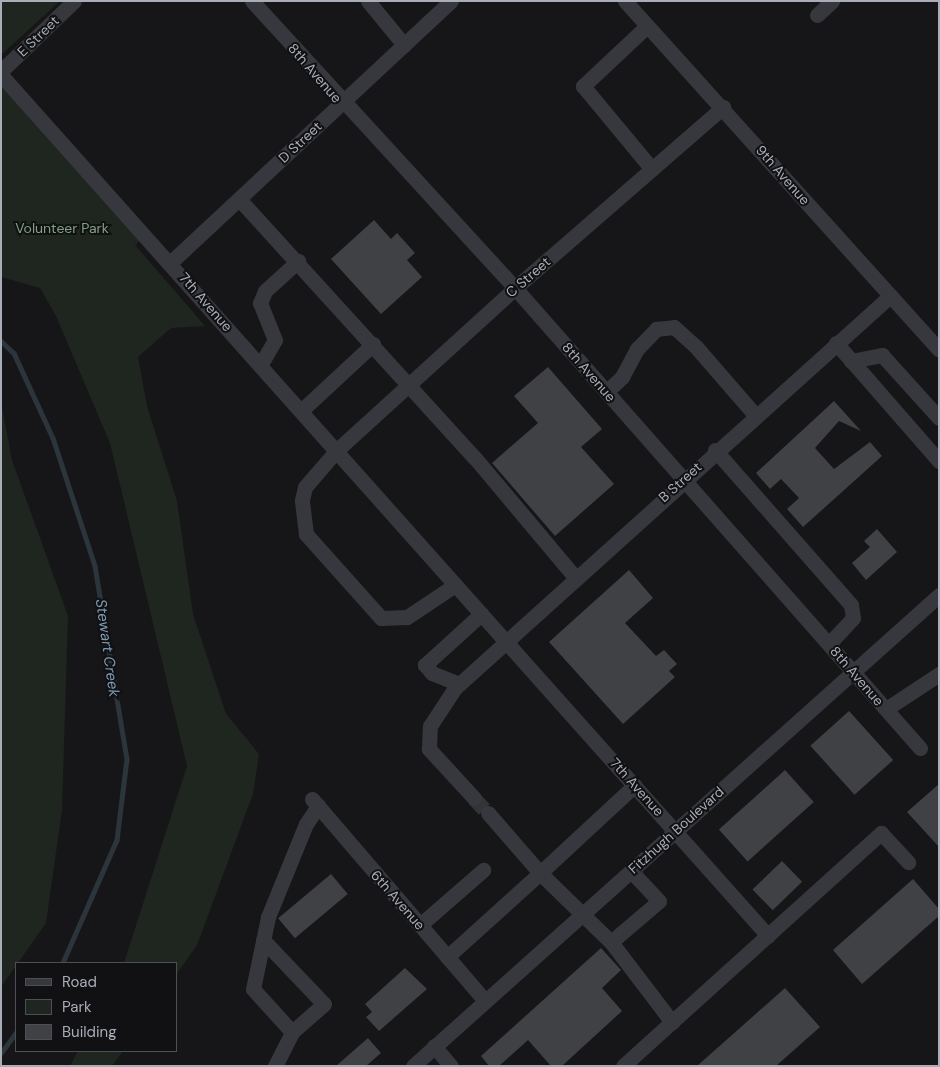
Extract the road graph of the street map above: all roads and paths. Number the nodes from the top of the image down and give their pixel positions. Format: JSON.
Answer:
{"nodes":[{"id":1,"x":74,"y":1,"type":"edge"},
{"id":2,"x":252,"y":1,"type":"edge"},
{"id":3,"x":368,"y":1,"type":"edge"},
{"id":4,"x":451,"y":1,"type":"edge"},
{"id":5,"x":625,"y":1,"type":"edge"},
{"id":6,"x":832,"y":1,"type":"edge"},
{"id":7,"x":817,"y":15,"type":"dead end"},
{"id":8,"x":647,"y":26,"type":"junction"},
{"id":9,"x":404,"y":46,"type":"junction"},
{"id":10,"x":1,"y":71,"type":"edge"},
{"id":11,"x":1,"y":75,"type":"edge"},
{"id":12,"x":342,"y":104,"type":"junction"},
{"id":13,"x":724,"y":107,"type":"junction"},
{"id":14,"x":652,"y":169,"type":"junction"},
{"id":15,"x":239,"y":199,"type":"junction"},
{"id":16,"x":298,"y":261,"type":"junction"},
{"id":17,"x":171,"y":262,"type":"junction"},
{"id":18,"x":515,"y":288,"type":"junction"},
{"id":19,"x":890,"y":296,"type":"junction"},
{"id":20,"x":836,"y":343,"type":"junction"},
{"id":21,"x":373,"y":344,"type":"junction"},
{"id":22,"x":939,"y":350,"type":"edge"},
{"id":23,"x":851,"y":361,"type":"junction"},
{"id":24,"x":261,"y":364,"type":"junction"},
{"id":25,"x":409,"y":384,"type":"junction"},
{"id":26,"x":606,"y":392,"type":"junction"},
{"id":27,"x":302,"y":410,"type":"junction"},
{"id":28,"x":755,"y":415,"type":"junction"},
{"id":29,"x":939,"y":418,"type":"edge"},
{"id":30,"x":337,"y":450,"type":"junction"},
{"id":31,"x":715,"y":450,"type":"junction"},
{"id":32,"x":939,"y":461,"type":"edge"},
{"id":33,"x":682,"y":480,"type":"junction"},
{"id":34,"x":575,"y":577,"type":"junction"},
{"id":35,"x":455,"y":585,"type":"junction"},
{"id":36,"x":939,"y":595,"type":"edge"},
{"id":37,"x":481,"y":614,"type":"junction"},
{"id":38,"x":505,"y":641,"type":"junction"},
{"id":39,"x":829,"y":644,"type":"junction"},
{"id":40,"x":852,"y":670,"type":"junction"},
{"id":41,"x":939,"y":674,"type":"edge"},
{"id":42,"x":459,"y":684,"type":"junction"},
{"id":43,"x":886,"y":709,"type":"junction"},
{"id":44,"x":920,"y":748,"type":"dead end"},
{"id":45,"x":635,"y":785,"type":"junction"},
{"id":46,"x":474,"y":798,"type":"tunnel mouth"},
{"id":47,"x":488,"y":813,"type":"tunnel mouth"},
{"id":48,"x":676,"y":831,"type":"junction"},
{"id":49,"x":908,"y":862,"type":"dead end"},
{"id":50,"x":483,"y":870,"type":"dead end"},
{"id":51,"x":631,"y":871,"type":"junction"},
{"id":52,"x":540,"y":873,"type":"junction"},
{"id":53,"x":580,"y":916,"type":"junction"},
{"id":54,"x":420,"y":925,"type":"junction"},
{"id":55,"x":768,"y":936,"type":"junction"},
{"id":56,"x":263,"y":940,"type":"junction"},
{"id":57,"x":611,"y":942,"type":"junction"},
{"id":58,"x":447,"y":957,"type":"junction"},
{"id":59,"x":485,"y":1001,"type":"junction"},
{"id":60,"x":672,"y":1022,"type":"junction"},
{"id":61,"x":292,"y":1032,"type":"junction"},
{"id":62,"x":434,"y":1046,"type":"junction"},
{"id":63,"x":275,"y":1066,"type":"edge"},
{"id":64,"x":413,"y":1066,"type":"edge"},
{"id":65,"x":452,"y":1066,"type":"edge"},
{"id":66,"x":623,"y":1066,"type":"edge"}],
"edges":[{"from":1,"to":10,"type":"street","name":"E Street"},
{"from":2,"to":12,"type":"street","name":"8th Avenue"},
{"from":3,"to":9,"type":"street"},
{"from":4,"to":9,"type":"street","name":"D Street"},
{"from":5,"to":8,"type":"street","name":"9th Avenue"},
{"from":6,"to":7,"type":"street"},
{"from":8,"to":13,"type":"street","name":"9th Avenue"},
{"from":8,"to":14,"type":"street"},
{"from":9,"to":12,"type":"street","name":"D Street"},
{"from":11,"to":17,"type":"street","name":"7th Avenue"},
{"from":12,"to":15,"type":"street","name":"D Street"},
{"from":12,"to":18,"type":"street","name":"8th Avenue"},
{"from":13,"to":14,"type":"street","name":"C Street"},
{"from":13,"to":19,"type":"street","name":"9th Avenue"},
{"from":14,"to":18,"type":"street","name":"C Street"},
{"from":15,"to":16,"type":"street"},
{"from":15,"to":17,"type":"street","name":"D Street"},
{"from":16,"to":21,"type":"street"},
{"from":16,"to":24,"type":"street"},
{"from":17,"to":24,"type":"street","name":"7th Avenue"},
{"from":18,"to":25,"type":"street","name":"C Street"},
{"from":18,"to":26,"type":"street","name":"8th Avenue"},
{"from":19,"to":20,"type":"street","name":"B Street"},
{"from":19,"to":22,"type":"street","name":"9th Avenue"},
{"from":20,"to":23,"type":"street"},
{"from":20,"to":28,"type":"street","name":"B Street"},
{"from":21,"to":25,"type":"street"},
{"from":21,"to":27,"type":"street"},
{"from":23,"to":29,"type":"street"},
{"from":23,"to":32,"type":"street"},
{"from":24,"to":27,"type":"street","name":"7th Avenue"},
{"from":25,"to":30,"type":"street","name":"C Street"},
{"from":25,"to":34,"type":"street"},
{"from":26,"to":28,"type":"street"},
{"from":26,"to":33,"type":"street","name":"8th Avenue"},
{"from":27,"to":30,"type":"street","name":"7th Avenue"},
{"from":28,"to":31,"type":"street","name":"B Street"},
{"from":30,"to":35,"type":"street","name":"7th Avenue"},
{"from":30,"to":35,"type":"street","name":"C Street"},
{"from":31,"to":33,"type":"street","name":"B Street"},
{"from":31,"to":39,"type":"street"},
{"from":33,"to":34,"type":"street","name":"B Street"},
{"from":33,"to":39,"type":"street","name":"8th Avenue"},
{"from":34,"to":38,"type":"street","name":"B Street"},
{"from":35,"to":37,"type":"street","name":"7th Avenue"},
{"from":36,"to":40,"type":"street","name":"Fitzhugh Boulevard"},
{"from":37,"to":38,"type":"street","name":"7th Avenue"},
{"from":37,"to":42,"type":"street"},
{"from":38,"to":42,"type":"street","name":"B Street"},
{"from":38,"to":45,"type":"street","name":"7th Avenue"},
{"from":39,"to":40,"type":"street","name":"8th Avenue"},
{"from":40,"to":43,"type":"street","name":"8th Avenue"},
{"from":40,"to":48,"type":"street","name":"Fitzhugh Boulevard"},
{"from":41,"to":43,"type":"street"},
{"from":42,"to":46,"type":"street","name":"B Street"},
{"from":43,"to":44,"type":"street","name":"8th Avenue"},
{"from":45,"to":48,"type":"street","name":"7th Avenue"},
{"from":45,"to":52,"type":"street"},
{"from":47,"to":52,"type":"street"},
{"from":48,"to":51,"type":"street","name":"Fitzhugh Boulevard"},
{"from":48,"to":55,"type":"street","name":"7th Avenue"},
{"from":49,"to":55,"type":"street"},
{"from":50,"to":54,"type":"street"},
{"from":51,"to":53,"type":"street","name":"Fitzhugh Boulevard"},
{"from":51,"to":57,"type":"street"},
{"from":52,"to":53,"type":"street"},
{"from":52,"to":58,"type":"street"},
{"from":53,"to":57,"type":"street"},
{"from":53,"to":59,"type":"street","name":"Fitzhugh Boulevard"},
{"from":54,"to":56,"type":"street","name":"6th Avenue"},
{"from":54,"to":58,"type":"street","name":"6th Avenue"},
{"from":55,"to":60,"type":"street"},
{"from":56,"to":61,"type":"street"},
{"from":56,"to":61,"type":"street"},
{"from":57,"to":60,"type":"street"},
{"from":58,"to":59,"type":"street","name":"6th Avenue"},
{"from":59,"to":62,"type":"street","name":"Fitzhugh Boulevard"},
{"from":60,"to":66,"type":"street"},
{"from":61,"to":63,"type":"street"},
{"from":62,"to":64,"type":"street","name":"Fitzhugh Boulevard"},
{"from":62,"to":65,"type":"street"}]}
